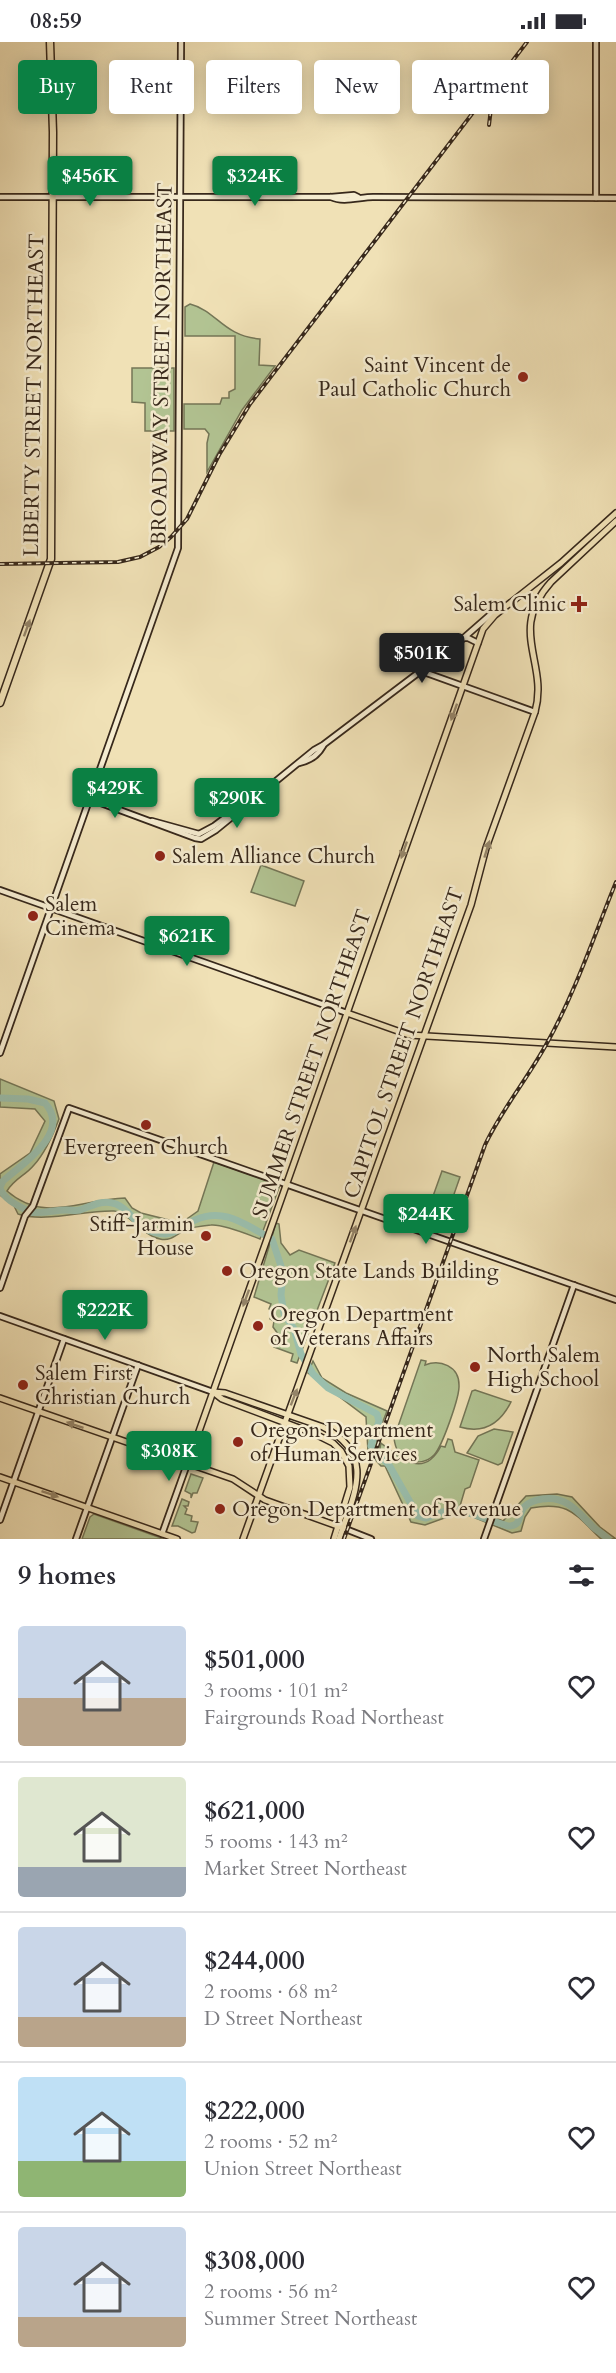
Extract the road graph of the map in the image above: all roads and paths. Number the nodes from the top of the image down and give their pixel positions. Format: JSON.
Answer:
{"nodes":[{"id":1,"x":50,"y":42,"type":"edge"},
{"id":2,"x":181,"y":42,"type":"edge"},
{"id":3,"x":596,"y":42,"type":"edge"},
{"id":4,"x":52,"y":196,"type":"junction"},
{"id":5,"x":180,"y":196,"type":"junction"},
{"id":6,"x":0,"y":197,"type":"edge"},
{"id":7,"x":596,"y":198,"type":"junction"},
{"id":8,"x":616,"y":198,"type":"edge"},
{"id":9,"x":616,"y":516,"type":"edge"},
{"id":10,"x":585,"y":541,"type":"junction"},
{"id":11,"x":566,"y":558,"type":"junction"},
{"id":12,"x":572,"y":563,"type":"junction"},
{"id":13,"x":551,"y":582,"type":"junction"},
{"id":14,"x":501,"y":610,"type":"junction"},
{"id":15,"x":462,"y":638,"type":"junction"},
{"id":16,"x":478,"y":643,"type":"junction"},
{"id":17,"x":421,"y":671,"type":"junction"},
{"id":18,"x":463,"y":686,"type":"junction"},
{"id":19,"x":0,"y":703,"type":"edge"},
{"id":20,"x":535,"y":712,"type":"junction"},
{"id":21,"x":256,"y":796,"type":"junction"},
{"id":22,"x":90,"y":799,"type":"junction"},
{"id":23,"x":152,"y":821,"type":"junction"},
{"id":24,"x":0,"y":890,"type":"edge"},
{"id":25,"x":51,"y":908,"type":"junction"},
{"id":26,"x":347,"y":1012,"type":"junction"},
{"id":27,"x":424,"y":1036,"type":"junction"},
{"id":28,"x":616,"y":1047,"type":"edge"},
{"id":29,"x":0,"y":1053,"type":"edge"},
{"id":30,"x":286,"y":1184,"type":"junction"},
{"id":31,"x":362,"y":1211,"type":"junction"},
{"id":32,"x":574,"y":1285,"type":"junction"},
{"id":33,"x":0,"y":1288,"type":"edge"},
{"id":34,"x":616,"y":1300,"type":"edge"},
{"id":35,"x":0,"y":1316,"type":"edge"},
{"id":36,"x":64,"y":1339,"type":"junction"},
{"id":37,"x":138,"y":1365,"type":"junction"},
{"id":38,"x":213,"y":1392,"type":"junction"},
{"id":39,"x":0,"y":1398,"type":"edge"},
{"id":40,"x":248,"y":1408,"type":"junction"},
{"id":41,"x":268,"y":1409,"type":"junction"},
{"id":42,"x":38,"y":1412,"type":"junction"},
{"id":43,"x":287,"y":1415,"type":"junction"},
{"id":44,"x":284,"y":1422,"type":"junction"},
{"id":45,"x":197,"y":1437,"type":"junction"},
{"id":46,"x":112,"y":1438,"type":"junction"},
{"id":47,"x":172,"y":1459,"type":"junction"},
{"id":48,"x":187,"y":1463,"type":"junction"},
{"id":49,"x":0,"y":1476,"type":"edge"},
{"id":50,"x":14,"y":1481,"type":"junction"},
{"id":51,"x":258,"y":1496,"type":"junction"},
{"id":52,"x":87,"y":1507,"type":"junction"},
{"id":53,"x":0,"y":1520,"type":"edge"},
{"id":54,"x":341,"y":1527,"type":"junction"},
{"id":55,"x":162,"y":1534,"type":"junction"},
{"id":56,"x":76,"y":1539,"type":"edge"},
{"id":57,"x":177,"y":1539,"type":"edge"},
{"id":58,"x":243,"y":1539,"type":"edge"},
{"id":59,"x":334,"y":1539,"type":"edge"},
{"id":60,"x":339,"y":1539,"type":"edge"},
{"id":61,"x":371,"y":1539,"type":"edge"},
{"id":62,"x":484,"y":1539,"type":"edge"}],
"edges":[{"from":1,"to":4,"type":"highway","name":"LIBERTY STREET NORTHEAST"},
{"from":2,"to":5,"type":"street","name":"BROADWAY STREET NORTHEAST"},
{"from":3,"to":7,"type":"street"},
{"from":4,"to":5,"type":"street"},
{"from":4,"to":6,"type":"street"},
{"from":19,"to":4,"type":"highway","name":"LIBERTY STREET NORTHEAST","one_way":true},
{"from":5,"to":7,"type":"street"},
{"from":5,"to":22,"type":"street","name":"BROADWAY STREET NORTHEAST"},
{"from":7,"to":8,"type":"street"},
{"from":9,"to":10,"type":"main road"},
{"from":9,"to":12,"type":"main road","name":"CAPITOL STREET NORTHEAST"},
{"from":10,"to":11,"type":"main road"},
{"from":10,"to":12,"type":"main road"},
{"from":11,"to":13,"type":"main road"},
{"from":11,"to":14,"type":"main road","name":"SUMMER STREET NORTHEAST"},
{"from":12,"to":13,"type":"main road","name":"CAPITOL STREET NORTHEAST"},
{"from":13,"to":20,"type":"main road","name":"CAPITOL STREET NORTHEAST"},
{"from":14,"to":15,"type":"street"},
{"from":14,"to":16,"type":"main road","name":"SUMMER STREET NORTHEAST"},
{"from":15,"to":16,"type":"street"},
{"from":15,"to":17,"type":"street"},
{"from":16,"to":18,"type":"main road","name":"SUMMER STREET NORTHEAST"},
{"from":17,"to":18,"type":"street"},
{"from":17,"to":21,"type":"street"},
{"from":18,"to":20,"type":"street"},
{"from":18,"to":26,"type":"main road","name":"SUMMER STREET NORTHEAST","one_way":true},
{"from":27,"to":20,"type":"main road","name":"CAPITOL STREET NORTHEAST","one_way":true},
{"from":21,"to":23,"type":"street"},
{"from":21,"to":23,"type":"street"},
{"from":22,"to":23,"type":"street"},
{"from":22,"to":25,"type":"street","name":"BROADWAY STREET NORTHEAST"},
{"from":24,"to":25,"type":"street"},
{"from":25,"to":26,"type":"street"},
{"from":25,"to":29,"type":"street","name":"BROADWAY STREET NORTHEAST"},
{"from":26,"to":27,"type":"main road"},
{"from":26,"to":30,"type":"main road","name":"SUMMER STREET NORTHEAST"},
{"from":27,"to":28,"type":"main road"},
{"from":27,"to":31,"type":"main road","name":"CAPITOL STREET NORTHEAST"},
{"from":30,"to":31,"type":"street"},
{"from":30,"to":33,"type":"street"},
{"from":30,"to":38,"type":"main road","name":"SUMMER STREET NORTHEAST","one_way":true},
{"from":31,"to":32,"type":"street"},
{"from":43,"to":31,"type":"main road","name":"CAPITOL STREET NORTHEAST","one_way":true},
{"from":32,"to":34,"type":"street"},
{"from":32,"to":62,"type":"street"},
{"from":35,"to":36,"type":"street"},
{"from":36,"to":37,"type":"street"},
{"from":36,"to":42,"type":"street"},
{"from":37,"to":38,"type":"street"},
{"from":37,"to":46,"type":"street"},
{"from":38,"to":40,"type":"main road"},
{"from":38,"to":41,"type":"main road"},
{"from":38,"to":45,"type":"main road","name":"SUMMER STREET NORTHEAST"},
{"from":39,"to":42,"type":"main road"},
{"from":40,"to":41,"type":"main road"},
{"from":40,"to":44,"type":"main road"},
{"from":41,"to":43,"type":"main road"},
{"from":46,"to":42,"type":"main road","one_way":true},
{"from":42,"to":50,"type":"street"},
{"from":43,"to":44,"type":"main road","name":"CAPITOL STREET NORTHEAST"},
{"from":43,"to":54,"type":"main road"},
{"from":44,"to":51,"type":"main road","name":"CAPITOL STREET NORTHEAST"},
{"from":44,"to":54,"type":"main road"},
{"from":45,"to":47,"type":"main road"},
{"from":45,"to":48,"type":"street","name":"SUMMER STREET NORTHEAST"},
{"from":46,"to":47,"type":"main road"},
{"from":46,"to":52,"type":"street"},
{"from":47,"to":48,"type":"main road"},
{"from":48,"to":51,"type":"main road"},
{"from":48,"to":55,"type":"street","name":"SUMMER STREET NORTHEAST"},
{"from":49,"to":50,"type":"main road"},
{"from":50,"to":52,"type":"main road","one_way":true},
{"from":50,"to":53,"type":"street"},
{"from":51,"to":54,"type":"main road"},
{"from":51,"to":58,"type":"main road","name":"CAPITOL STREET NORTHEAST"},
{"from":52,"to":55,"type":"main road"},
{"from":52,"to":56,"type":"street"},
{"from":54,"to":59,"type":"main road"},
{"from":54,"to":60,"type":"main road"},
{"from":54,"to":61,"type":"street"},
{"from":55,"to":57,"type":"main road"}]}
